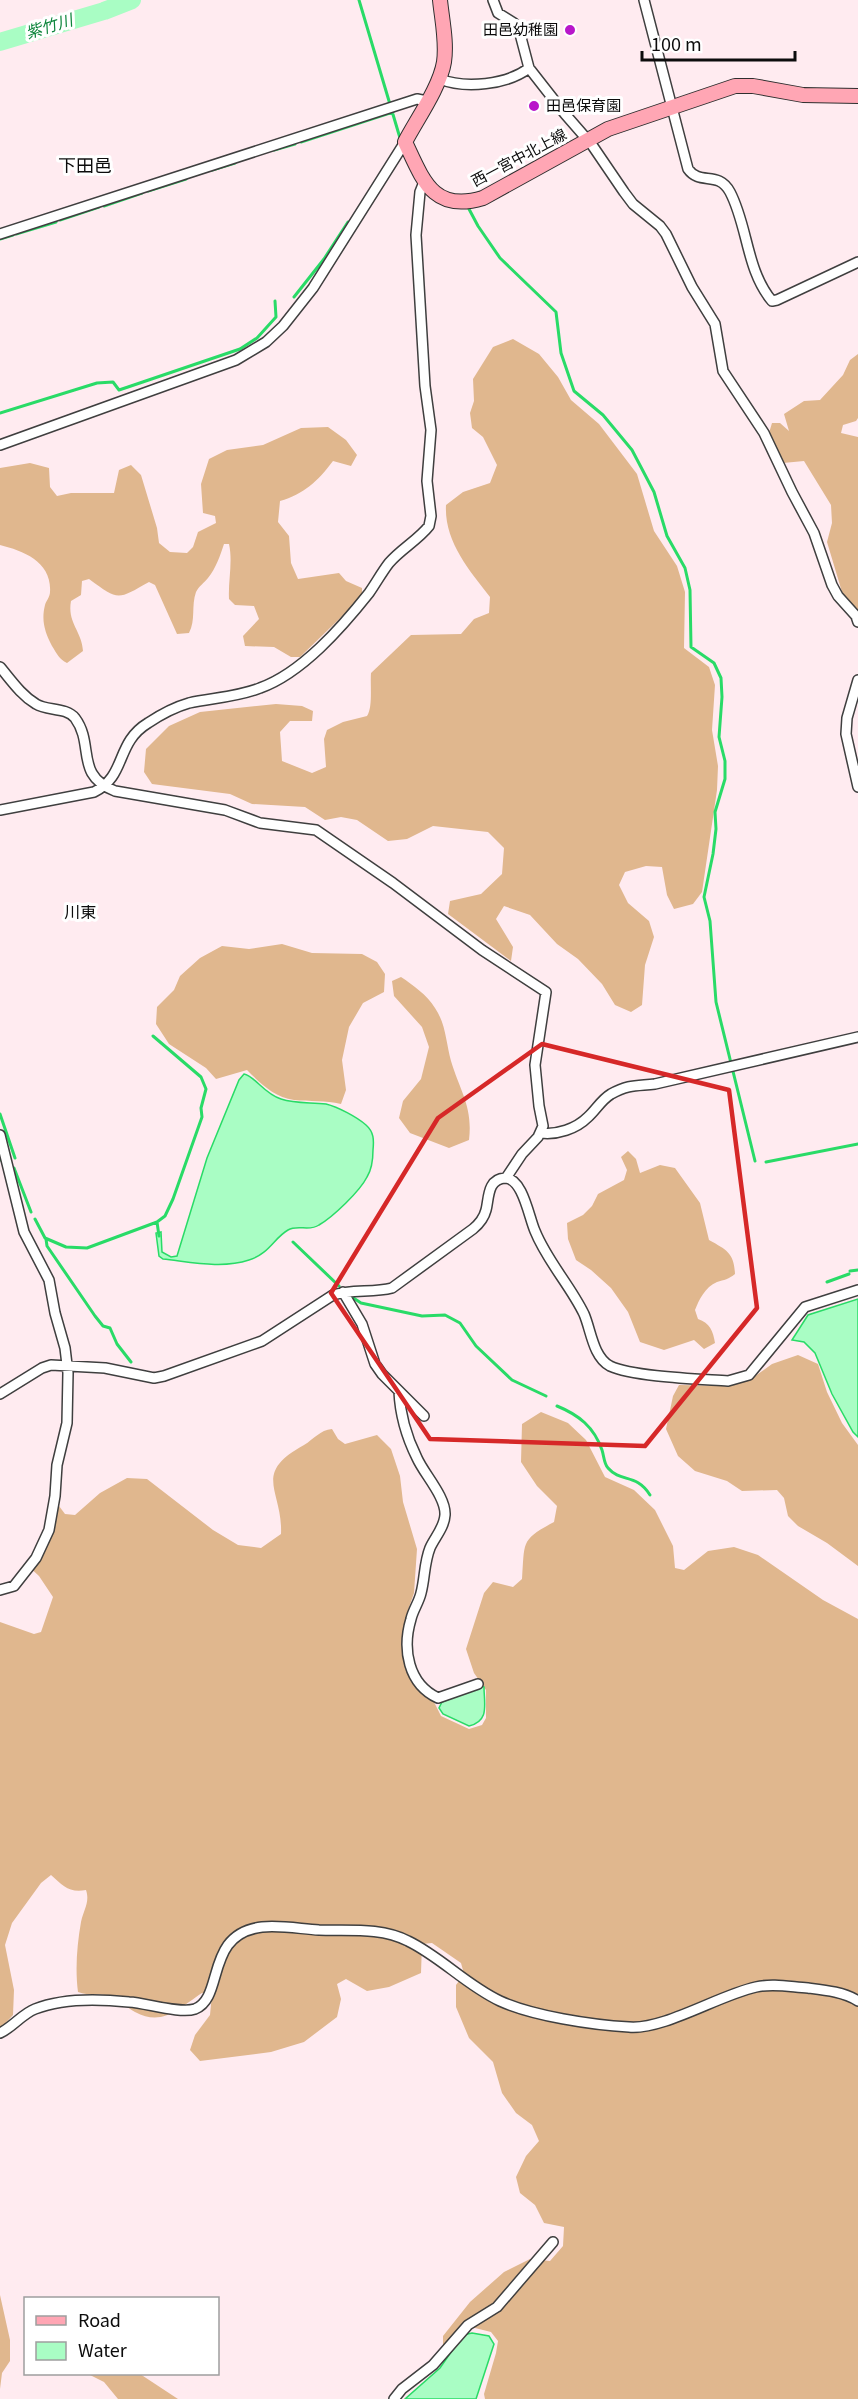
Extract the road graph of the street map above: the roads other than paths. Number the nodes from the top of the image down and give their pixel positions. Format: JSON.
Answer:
{"nodes":[{"id":1,"x":440,"y":0,"type":"edge"},
{"id":2,"x":493,"y":0,"type":"edge"},
{"id":3,"x":644,"y":0,"type":"edge"},
{"id":4,"x":529,"y":68,"type":"junction"},
{"id":5,"x":440,"y":79,"type":"junction"},
{"id":6,"x":858,"y":96,"type":"edge"},
{"id":7,"x":427,"y":101,"type":"junction"},
{"id":8,"x":672,"y":106,"type":"junction"},
{"id":9,"x":588,"y":140,"type":"junction"},
{"id":10,"x":405,"y":142,"type":"junction"},
{"id":11,"x":424,"y":182,"type":"junction"},
{"id":12,"x":0,"y":234,"type":"edge"},
{"id":13,"x":858,"y":262,"type":"edge"},
{"id":14,"x":0,"y":445,"type":"edge"},
{"id":15,"x":858,"y":621,"type":"edge"},
{"id":16,"x":0,"y":667,"type":"edge"},
{"id":17,"x":858,"y":680,"type":"edge"},
{"id":18,"x":104,"y":787,"type":"junction"},
{"id":19,"x":858,"y":788,"type":"edge"},
{"id":20,"x":0,"y":810,"type":"edge"},
{"id":21,"x":858,"y":1037,"type":"edge"},
{"id":22,"x":541,"y":1133,"type":"junction"},
{"id":23,"x":0,"y":1136,"type":"edge"},
{"id":24,"x":506,"y":1178,"type":"junction"},
{"id":25,"x":858,"y":1290,"type":"edge"},
{"id":26,"x":343,"y":1292,"type":"junction"},
{"id":27,"x":67,"y":1365,"type":"junction"},
{"id":28,"x":399,"y":1391,"type":"junction"},
{"id":29,"x":0,"y":1394,"type":"edge"},
{"id":30,"x":424,"y":1416,"type":"dead end"},
{"id":31,"x":446,"y":1513,"type":"junction"},
{"id":32,"x":452,"y":1525,"type":"dead end"},
{"id":33,"x":0,"y":1590,"type":"edge"},
{"id":34,"x":478,"y":1684,"type":"dead end"},
{"id":35,"x":858,"y":2001,"type":"edge"},
{"id":36,"x":0,"y":2033,"type":"edge"},
{"id":37,"x":553,"y":2241,"type":"dead end"},
{"id":38,"x":394,"y":2399,"type":"edge"}],
"edges":[{"from":1,"to":5,"type":"main road"},
{"from":2,"to":4,"type":"street"},
{"from":3,"to":8,"type":"street"},
{"from":4,"to":5,"type":"street"},
{"from":4,"to":9,"type":"street"},
{"from":5,"to":7,"type":"main road"},
{"from":6,"to":8,"type":"main road","name":"西一宮中北上線"},
{"from":7,"to":10,"type":"main road"},
{"from":7,"to":12,"type":"street"},
{"from":8,"to":9,"type":"main road","name":"西一宮中北上線"},
{"from":8,"to":13,"type":"street"},
{"from":9,"to":11,"type":"main road","name":"西一宮中北上線"},
{"from":9,"to":15,"type":"street"},
{"from":10,"to":11,"type":"main road","name":"西一宮中北上線"},
{"from":10,"to":14,"type":"street"},
{"from":11,"to":18,"type":"street"},
{"from":16,"to":18,"type":"street"},
{"from":17,"to":19,"type":"street"},
{"from":18,"to":20,"type":"street"},
{"from":18,"to":22,"type":"street"},
{"from":21,"to":22,"type":"street"},
{"from":22,"to":24,"type":"street"},
{"from":23,"to":27,"type":"street"},
{"from":24,"to":25,"type":"street"},
{"from":24,"to":26,"type":"street"},
{"from":26,"to":27,"type":"street"},
{"from":26,"to":28,"type":"street"},
{"from":27,"to":29,"type":"street"},
{"from":27,"to":33,"type":"street"},
{"from":28,"to":30,"type":"street"},
{"from":28,"to":31,"type":"street"},
{"from":31,"to":32,"type":"street"},
{"from":31,"to":34,"type":"street"},
{"from":35,"to":36,"type":"street"},
{"from":37,"to":38,"type":"street"}]}
